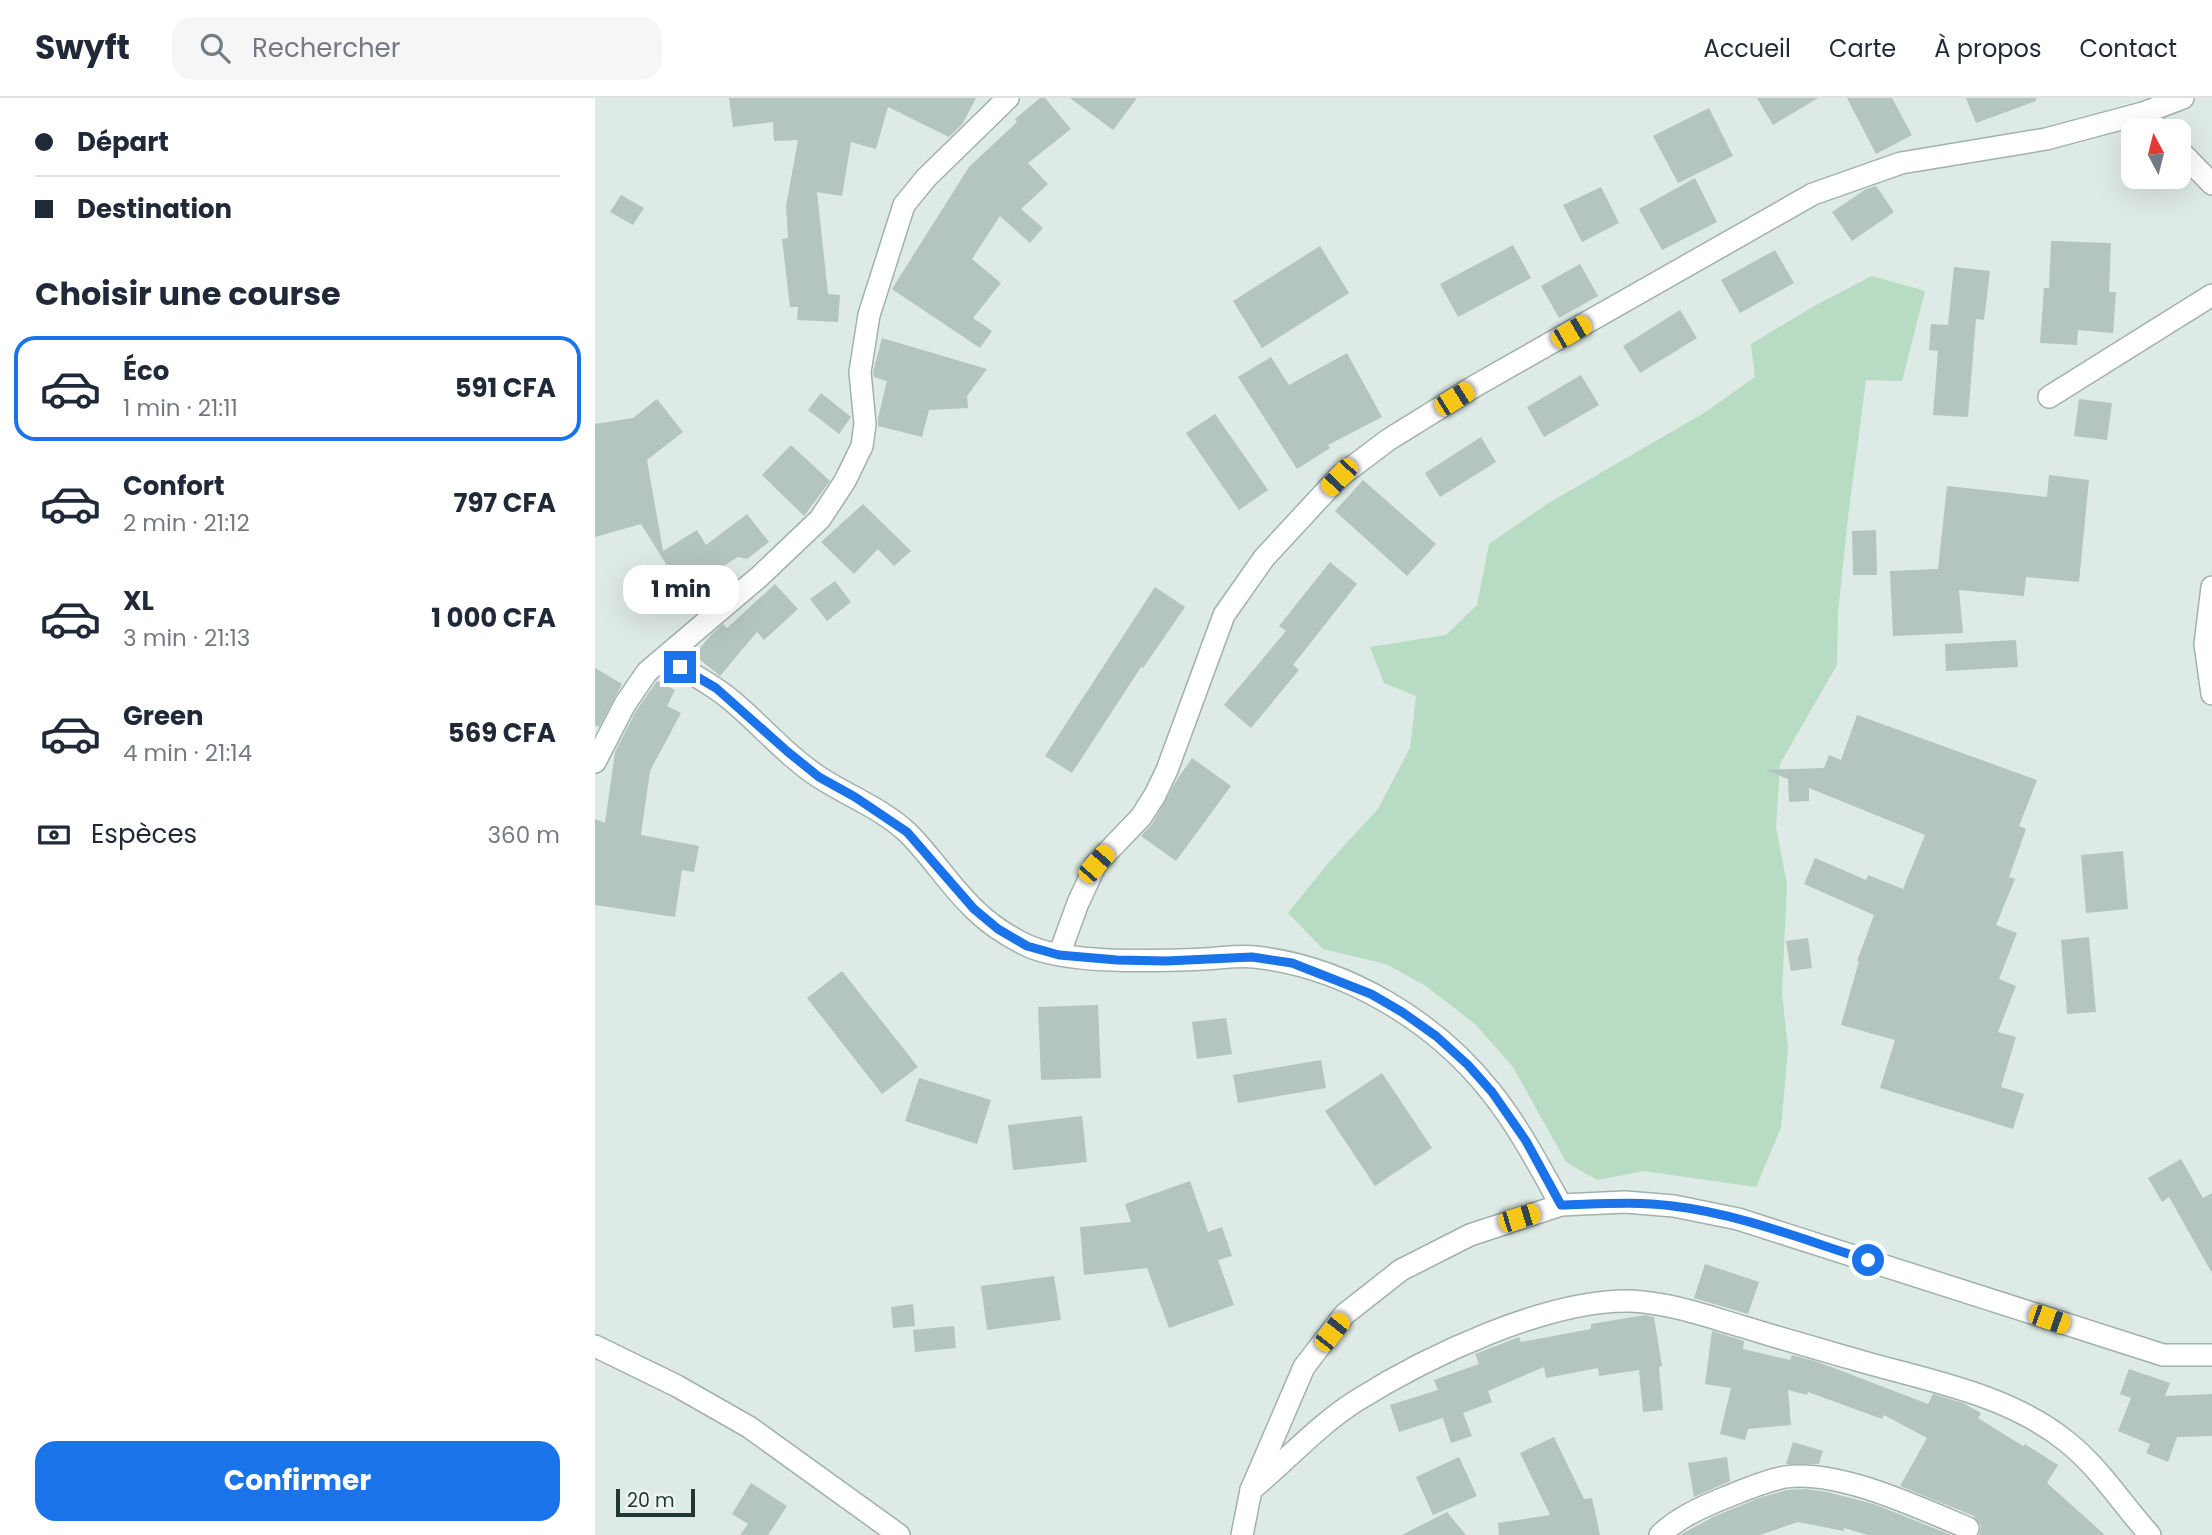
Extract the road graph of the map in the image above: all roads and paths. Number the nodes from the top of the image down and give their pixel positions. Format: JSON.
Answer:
{"nodes":[{"id":1,"x":1009,"y":98,"type":"edge"},
{"id":2,"x":2183,"y":98,"type":"edge"},
{"id":3,"x":2143,"y":113,"type":"junction"},
{"id":4,"x":2149,"y":119,"type":"edge"},
{"id":5,"x":2191,"y":162,"type":"edge"},
{"id":6,"x":2212,"y":184,"type":"edge"},
{"id":7,"x":2212,"y":295,"type":"edge"},
{"id":8,"x":2049,"y":397,"type":"dead end"},
{"id":9,"x":2212,"y":587,"type":"edge"},
{"id":10,"x":666,"y":658,"type":"junction"},
{"id":11,"x":2212,"y":694,"type":"edge"},
{"id":12,"x":595,"y":762,"type":"edge"},
{"id":13,"x":1059,"y":955,"type":"junction"},
{"id":14,"x":1561,"y":1205,"type":"junction"},
{"id":15,"x":595,"y":1346,"type":"edge"},
{"id":16,"x":2212,"y":1355,"type":"edge"},
{"id":17,"x":1251,"y":1490,"type":"junction"},
{"id":18,"x":1968,"y":1528,"type":"dead end"},
{"id":19,"x":899,"y":1535,"type":"edge"},
{"id":20,"x":1242,"y":1535,"type":"edge"},
{"id":21,"x":1660,"y":1535,"type":"edge"},
{"id":22,"x":2150,"y":1535,"type":"edge"}],
"edges":[{"from":1,"to":10,"type":"street"},
{"from":2,"to":3,"type":"street"},
{"from":3,"to":4,"type":"street"},
{"from":3,"to":13,"type":"street"},
{"from":5,"to":6,"type":"street"},
{"from":7,"to":8,"type":"street"},
{"from":9,"to":11,"type":"street"},
{"from":10,"to":12,"type":"street"},
{"from":10,"to":13,"type":"street"},
{"from":13,"to":14,"type":"street"},
{"from":14,"to":16,"type":"street"},
{"from":14,"to":17,"type":"street"},
{"from":15,"to":19,"type":"street"},
{"from":17,"to":20,"type":"street"},
{"from":17,"to":22,"type":"street"},
{"from":18,"to":21,"type":"street"}]}
